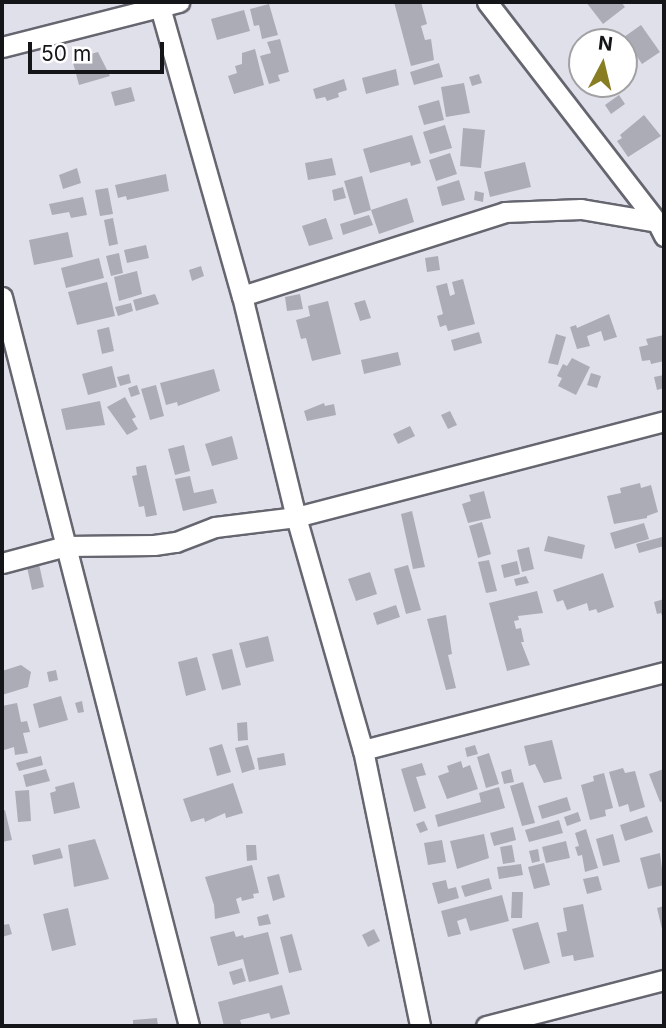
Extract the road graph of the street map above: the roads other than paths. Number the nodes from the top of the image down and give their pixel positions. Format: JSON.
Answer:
{"nodes":[{"id":1,"x":487,"y":2,"type":"edge"},
{"id":2,"x":155,"y":6,"type":"edge"},
{"id":3,"x":2,"y":47,"type":"edge"},
{"id":4,"x":661,"y":229,"type":"edge"},
{"id":5,"x":242,"y":296,"type":"junction"},
{"id":6,"x":2,"y":297,"type":"edge"},
{"id":7,"x":664,"y":421,"type":"edge"},
{"id":8,"x":296,"y":517,"type":"junction"},
{"id":9,"x":66,"y":546,"type":"junction"},
{"id":10,"x":2,"y":563,"type":"edge"},
{"id":11,"x":664,"y":672,"type":"edge"},
{"id":12,"x":363,"y":750,"type":"junction"},
{"id":13,"x":664,"y":980,"type":"edge"},
{"id":14,"x":189,"y":1026,"type":"edge"},
{"id":15,"x":420,"y":1026,"type":"edge"},
{"id":16,"x":486,"y":1026,"type":"edge"}],
"edges":[{"from":1,"to":4,"type":"street"},
{"from":2,"to":3,"type":"street"},
{"from":2,"to":5,"type":"street"},
{"from":4,"to":5,"type":"street"},
{"from":5,"to":8,"type":"street"},
{"from":6,"to":9,"type":"street"},
{"from":7,"to":8,"type":"street"},
{"from":8,"to":9,"type":"street"},
{"from":8,"to":12,"type":"street"},
{"from":9,"to":10,"type":"street"},
{"from":9,"to":14,"type":"street"},
{"from":11,"to":12,"type":"street"},
{"from":12,"to":15,"type":"street"},
{"from":13,"to":16,"type":"street"}]}
